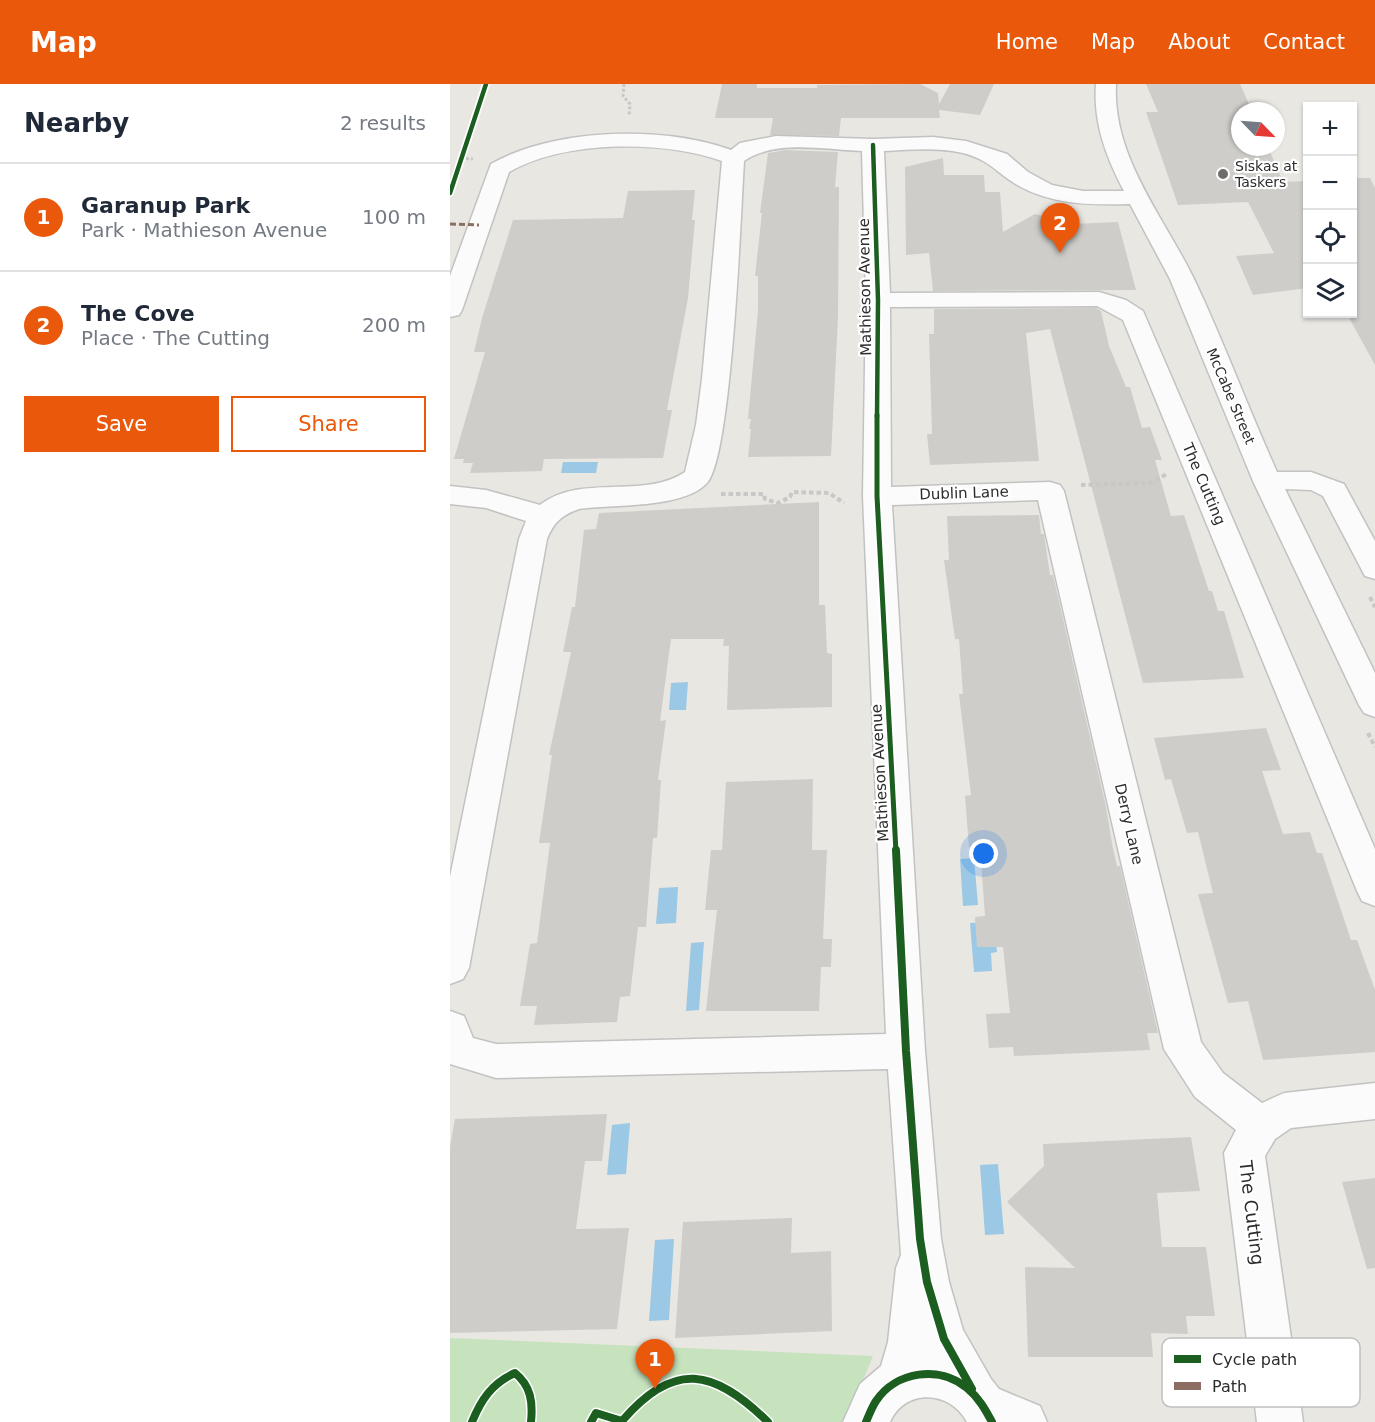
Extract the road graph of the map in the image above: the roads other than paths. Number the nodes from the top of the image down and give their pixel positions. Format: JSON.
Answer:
{"nodes":[{"id":1,"x":1106,"y":84,"type":"edge"},
{"id":2,"x":873,"y":145,"type":"junction"},
{"id":3,"x":733,"y":158,"type":"junction"},
{"id":4,"x":1139,"y":197,"type":"junction"},
{"id":5,"x":878,"y":300,"type":"junction"},
{"id":6,"x":450,"y":310,"type":"edge"},
{"id":7,"x":1267,"y":481,"type":"junction"},
{"id":8,"x":1050,"y":491,"type":"joint"},
{"id":9,"x":450,"y":495,"type":"edge"},
{"id":10,"x":877,"y":496,"type":"junction"},
{"id":11,"x":543,"y":517,"type":"junction"},
{"id":12,"x":1375,"y":569,"type":"edge"},
{"id":13,"x":1375,"y":705,"type":"edge"},
{"id":14,"x":1375,"y":891,"type":"edge"},
{"id":15,"x":450,"y":968,"type":"edge"},
{"id":16,"x":453,"y":1047,"type":"edge"},
{"id":17,"x":906,"y":1052,"type":"junction"},
{"id":18,"x":1375,"y":1101,"type":"edge"},
{"id":19,"x":1261,"y":1126,"type":"junction"},
{"id":20,"x":920,"y":1239,"type":"junction"},
{"id":21,"x":1269,"y":1338,"type":"edge"},
{"id":22,"x":900,"y":1379,"type":"junction"},
{"id":23,"x":1278,"y":1407,"type":"edge"},
{"id":24,"x":994,"y":1410,"type":"edge"},
{"id":25,"x":866,"y":1422,"type":"edge"},
{"id":26,"x":1280,"y":1422,"type":"edge"}],
"edges":[{"from":1,"to":4,"type":"street","name":"McCabe Street"},
{"from":2,"to":3,"type":"street"},
{"from":2,"to":4,"type":"street"},
{"from":2,"to":5,"type":"street","name":"Mathieson Avenue"},
{"from":3,"to":6,"type":"street"},
{"from":3,"to":11,"type":"street"},
{"from":4,"to":7,"type":"street","name":"McCabe Street"},
{"from":5,"to":10,"type":"street","name":"Mathieson Avenue"},
{"from":5,"to":14,"type":"street","name":"The Cutting"},
{"from":7,"to":12,"type":"street"},
{"from":7,"to":13,"type":"street","name":"McCabe Street"},
{"from":8,"to":10,"type":"street","name":"Dublin Lane"},
{"from":8,"to":19,"type":"street","name":"Derry Lane"},
{"from":9,"to":11,"type":"street"},
{"from":10,"to":17,"type":"street","name":"Mathieson Avenue"},
{"from":11,"to":15,"type":"street"},
{"from":16,"to":17,"type":"street"},
{"from":17,"to":20,"type":"street","name":"Mathieson Avenue"},
{"from":18,"to":19,"type":"street","name":"The Cutting"},
{"from":19,"to":21,"type":"street","name":"The Cutting"},
{"from":20,"to":22,"type":"street","name":"Mathieson Avenue"},
{"from":20,"to":24,"type":"street","name":"Mathieson Avenue"},
{"from":22,"to":24,"type":"street"},
{"from":22,"to":25,"type":"street"},
{"from":23,"to":26,"type":"street","name":"The Cutting"}]}
